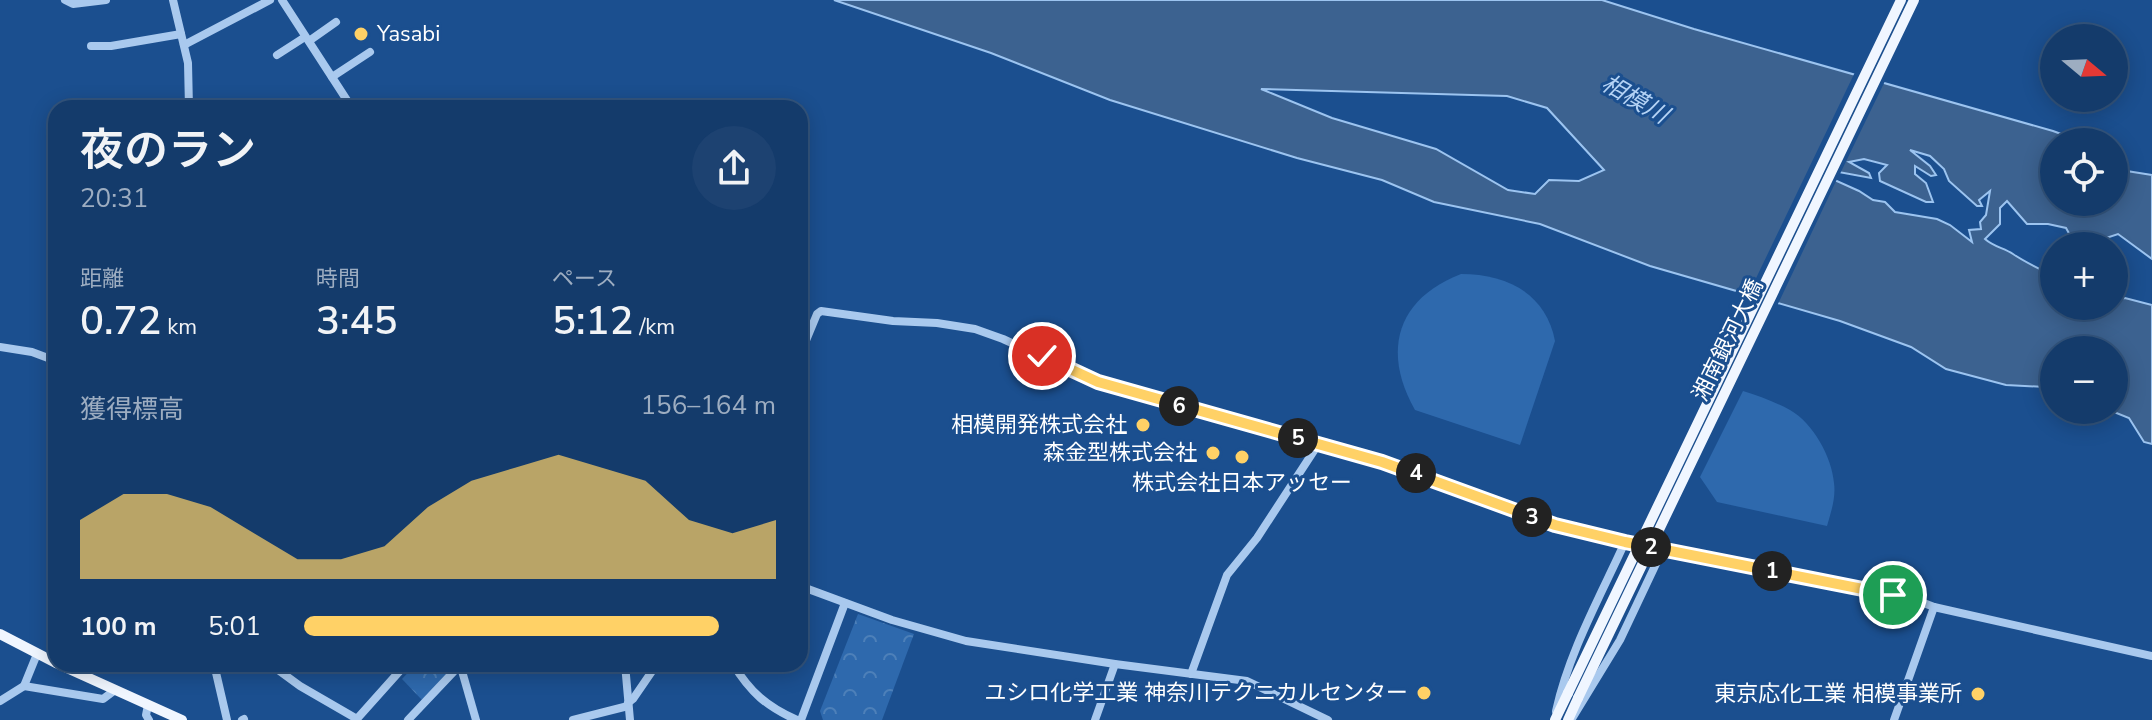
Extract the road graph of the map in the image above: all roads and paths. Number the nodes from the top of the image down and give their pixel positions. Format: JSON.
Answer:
{"nodes":[{"id":1,"x":65,"y":0,"type":"edge"},
{"id":2,"x":106,"y":0,"type":"edge"},
{"id":3,"x":173,"y":0,"type":"edge"},
{"id":4,"x":270,"y":0,"type":"edge"},
{"id":5,"x":282,"y":0,"type":"edge"},
{"id":6,"x":1901,"y":0,"type":"edge"},
{"id":7,"x":1914,"y":0,"type":"edge"},
{"id":8,"x":336,"y":22,"type":"dead end"},
{"id":9,"x":181,"y":34,"type":"junction"},
{"id":10,"x":307,"y":39,"type":"junction"},
{"id":11,"x":184,"y":45,"type":"junction"},
{"id":12,"x":91,"y":46,"type":"dead end"},
{"id":13,"x":370,"y":52,"type":"dead end"},
{"id":14,"x":277,"y":55,"type":"dead end"},
{"id":15,"x":332,"y":77,"type":"junction"},
{"id":16,"x":189,"y":100,"type":"edge"},
{"id":17,"x":347,"y":100,"type":"edge"},
{"id":18,"x":808,"y":336,"type":"edge"},
{"id":19,"x":0,"y":347,"type":"edge"},
{"id":20,"x":48,"y":357,"type":"edge"},
{"id":21,"x":1319,"y":443,"type":"junction"},
{"id":22,"x":1625,"y":542,"type":"junction"},
{"id":23,"x":1663,"y":549,"type":"junction"},
{"id":24,"x":808,"y":589,"type":"edge"},
{"id":25,"x":845,"y":603,"type":"junction"},
{"id":26,"x":1934,"y":607,"type":"junction"},
{"id":27,"x":0,"y":634,"type":"edge"},
{"id":28,"x":37,"y":654,"type":"junction"},
{"id":29,"x":2152,"y":656,"type":"edge"},
{"id":30,"x":48,"y":659,"type":"edge"},
{"id":31,"x":1115,"y":664,"type":"junction"},
{"id":32,"x":76,"y":672,"type":"edge"},
{"id":33,"x":216,"y":672,"type":"edge"},
{"id":34,"x":281,"y":672,"type":"edge"},
{"id":35,"x":399,"y":672,"type":"edge"},
{"id":36,"x":453,"y":672,"type":"edge"},
{"id":37,"x":462,"y":672,"type":"edge"},
{"id":38,"x":626,"y":672,"type":"edge"},
{"id":39,"x":652,"y":672,"type":"edge"},
{"id":40,"x":738,"y":672,"type":"edge"},
{"id":41,"x":1191,"y":674,"type":"junction"},
{"id":42,"x":24,"y":686,"type":"junction"},
{"id":43,"x":115,"y":690,"type":"junction"},
{"id":44,"x":1573,"y":696,"type":"junction"},
{"id":45,"x":0,"y":701,"type":"edge"},
{"id":46,"x":628,"y":704,"type":"junction"},
{"id":47,"x":148,"y":705,"type":"junction"},
{"id":48,"x":149,"y":720,"type":"edge"},
{"id":49,"x":182,"y":720,"type":"edge"},
{"id":50,"x":227,"y":720,"type":"edge"},
{"id":51,"x":356,"y":720,"type":"edge"},
{"id":52,"x":408,"y":720,"type":"edge"},
{"id":53,"x":476,"y":720,"type":"edge"},
{"id":54,"x":573,"y":720,"type":"edge"},
{"id":55,"x":630,"y":720,"type":"edge"},
{"id":56,"x":799,"y":720,"type":"edge"},
{"id":57,"x":1095,"y":720,"type":"edge"},
{"id":58,"x":1328,"y":720,"type":"edge"},
{"id":59,"x":1555,"y":720,"type":"edge"},
{"id":60,"x":1569,"y":720,"type":"edge"},
{"id":61,"x":1894,"y":720,"type":"edge"}],
"edges":[{"from":1,"to":2,"type":"street"},
{"from":3,"to":9,"type":"street"},
{"from":4,"to":11,"type":"street"},
{"from":5,"to":10,"type":"street"},
{"from":6,"to":44,"type":"main road","name":"湘南銀河大橋","bridge":true},
{"from":7,"to":44,"type":"main road","name":"湘南銀河大橋","bridge":true},
{"from":8,"to":10,"type":"street"},
{"from":9,"to":11,"type":"street"},
{"from":9,"to":12,"type":"street"},
{"from":10,"to":14,"type":"street"},
{"from":10,"to":15,"type":"street"},
{"from":11,"to":16,"type":"street"},
{"from":13,"to":15,"type":"street"},
{"from":15,"to":17,"type":"street"},
{"from":18,"to":21,"type":"street"},
{"from":19,"to":20,"type":"street"},
{"from":21,"to":22,"type":"street"},
{"from":21,"to":41,"type":"street"},
{"from":22,"to":23,"type":"street"},
{"from":22,"to":59,"type":"street"},
{"from":23,"to":26,"type":"street"},
{"from":23,"to":60,"type":"street"},
{"from":24,"to":25,"type":"street"},
{"from":25,"to":31,"type":"street"},
{"from":25,"to":56,"type":"street"},
{"from":26,"to":29,"type":"street"},
{"from":26,"to":61,"type":"street"},
{"from":27,"to":28,"type":"main road"},
{"from":28,"to":30,"type":"main road"},
{"from":28,"to":42,"type":"street"},
{"from":31,"to":41,"type":"street"},
{"from":31,"to":57,"type":"street"},
{"from":32,"to":43,"type":"main road"},
{"from":33,"to":50,"type":"street"},
{"from":34,"to":51,"type":"street"},
{"from":35,"to":51,"type":"street"},
{"from":36,"to":52,"type":"street"},
{"from":37,"to":53,"type":"street"},
{"from":38,"to":46,"type":"street"},
{"from":39,"to":46,"type":"street"},
{"from":40,"to":56,"type":"street"},
{"from":41,"to":58,"type":"street"},
{"from":42,"to":43,"type":"street"},
{"from":42,"to":45,"type":"street"},
{"from":43,"to":47,"type":"main road"},
{"from":44,"to":59,"type":"main road"},
{"from":44,"to":60,"type":"main road"},
{"from":46,"to":54,"type":"street"},
{"from":46,"to":55,"type":"street"},
{"from":47,"to":48,"type":"street"},
{"from":47,"to":49,"type":"main road"}]}
